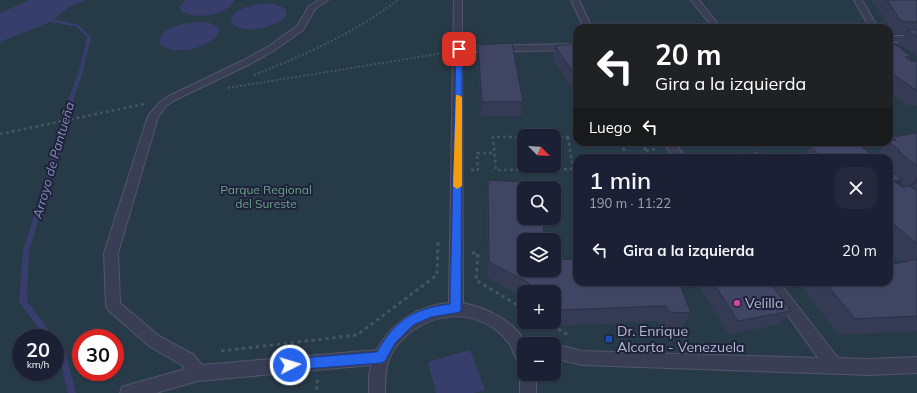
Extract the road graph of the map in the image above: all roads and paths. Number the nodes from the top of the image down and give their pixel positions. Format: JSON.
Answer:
{"nodes":[{"id":1,"x":324,"y":0,"type":"edge"},
{"id":2,"x":398,"y":0,"type":"edge"},
{"id":3,"x":458,"y":0,"type":"edge"},
{"id":4,"x":575,"y":0,"type":"edge"},
{"id":5,"x":695,"y":0,"type":"edge"},
{"id":6,"x":858,"y":0,"type":"edge"},
{"id":7,"x":586,"y":24,"type":"edge"},
{"id":8,"x":714,"y":24,"type":"edge"},
{"id":9,"x":872,"y":24,"type":"edge"},
{"id":10,"x":893,"y":39,"type":"edge"},
{"id":11,"x":917,"y":39,"type":"edge"},
{"id":12,"x":573,"y":46,"type":"edge"},
{"id":13,"x":459,"y":49,"type":"junction"},
{"id":14,"x":249,"y":77,"type":"dead end"},
{"id":15,"x":259,"y":83,"type":"dead end"},
{"id":16,"x":236,"y":84,"type":"dead end"},
{"id":17,"x":231,"y":87,"type":"dead end"},
{"id":18,"x":145,"y":104,"type":"dead end"},
{"id":19,"x":0,"y":134,"type":"edge"},
{"id":20,"x":517,"y":137,"type":"edge"},
{"id":21,"x":561,"y":137,"type":"edge"},
{"id":22,"x":568,"y":137,"type":"junction"},
{"id":23,"x":573,"y":137,"type":"edge"},
{"id":24,"x":644,"y":146,"type":"edge"},
{"id":25,"x":657,"y":149,"type":"dead end"},
{"id":26,"x":646,"y":151,"type":"junction"},
{"id":27,"x":647,"y":154,"type":"edge"},
{"id":28,"x":561,"y":169,"type":"edge"},
{"id":29,"x":573,"y":169,"type":"joint"},
{"id":30,"x":517,"y":170,"type":"edge"},
{"id":31,"x":438,"y":237,"type":"dead end"},
{"id":32,"x":438,"y":251,"type":"junction"},
{"id":33,"x":456,"y":252,"type":"junction"},
{"id":34,"x":774,"y":286,"type":"edge"},
{"id":35,"x":517,"y":305,"type":"edge"},
{"id":36,"x":456,"y":309,"type":"junction"},
{"id":37,"x":558,"y":329,"type":"edge"},
{"id":38,"x":517,"y":339,"type":"edge"},
{"id":39,"x":575,"y":339,"type":"dead end"},
{"id":40,"x":219,"y":352,"type":"dead end"},
{"id":41,"x":561,"y":353,"type":"edge"},
{"id":42,"x":381,"y":357,"type":"junction"},
{"id":43,"x":832,"y":365,"type":"junction"},
{"id":44,"x":917,"y":365,"type":"edge"},
{"id":45,"x":198,"y":373,"type":"junction"},
{"id":46,"x":528,"y":381,"type":"edge"},
{"id":47,"x":128,"y":393,"type":"edge"},
{"id":48,"x":377,"y":393,"type":"edge"},
{"id":49,"x":528,"y":393,"type":"edge"}],
"edges":[{"from":1,"to":45,"type":"street"},
{"from":2,"to":14,"type":"path"},
{"from":3,"to":13,"type":"street"},
{"from":4,"to":7,"type":"street"},
{"from":5,"to":8,"type":"street"},
{"from":6,"to":9,"type":"street"},
{"from":10,"to":11,"type":"street"},
{"from":12,"to":13,"type":"street"},
{"from":13,"to":15,"type":"path"},
{"from":13,"to":33,"type":"street"},
{"from":16,"to":17,"type":"path"},
{"from":18,"to":19,"type":"path"},
{"from":20,"to":30,"type":"path"},
{"from":21,"to":22,"type":"path"},
{"from":22,"to":23,"type":"path"},
{"from":22,"to":29,"type":"path"},
{"from":24,"to":26,"type":"path"},
{"from":25,"to":26,"type":"path"},
{"from":26,"to":27,"type":"path"},
{"from":28,"to":29,"type":"path"},
{"from":31,"to":32,"type":"path"},
{"from":32,"to":33,"type":"path"},
{"from":32,"to":40,"type":"path"},
{"from":33,"to":35,"type":"path"},
{"from":33,"to":36,"type":"street"},
{"from":34,"to":43,"type":"street"},
{"from":36,"to":38,"type":"street"},
{"from":36,"to":42,"type":"street"},
{"from":37,"to":39,"type":"path"},
{"from":41,"to":43,"type":"street"},
{"from":42,"to":45,"type":"street"},
{"from":42,"to":48,"type":"street"},
{"from":43,"to":44,"type":"street"},
{"from":45,"to":47,"type":"street"},
{"from":46,"to":49,"type":"street"}]}
